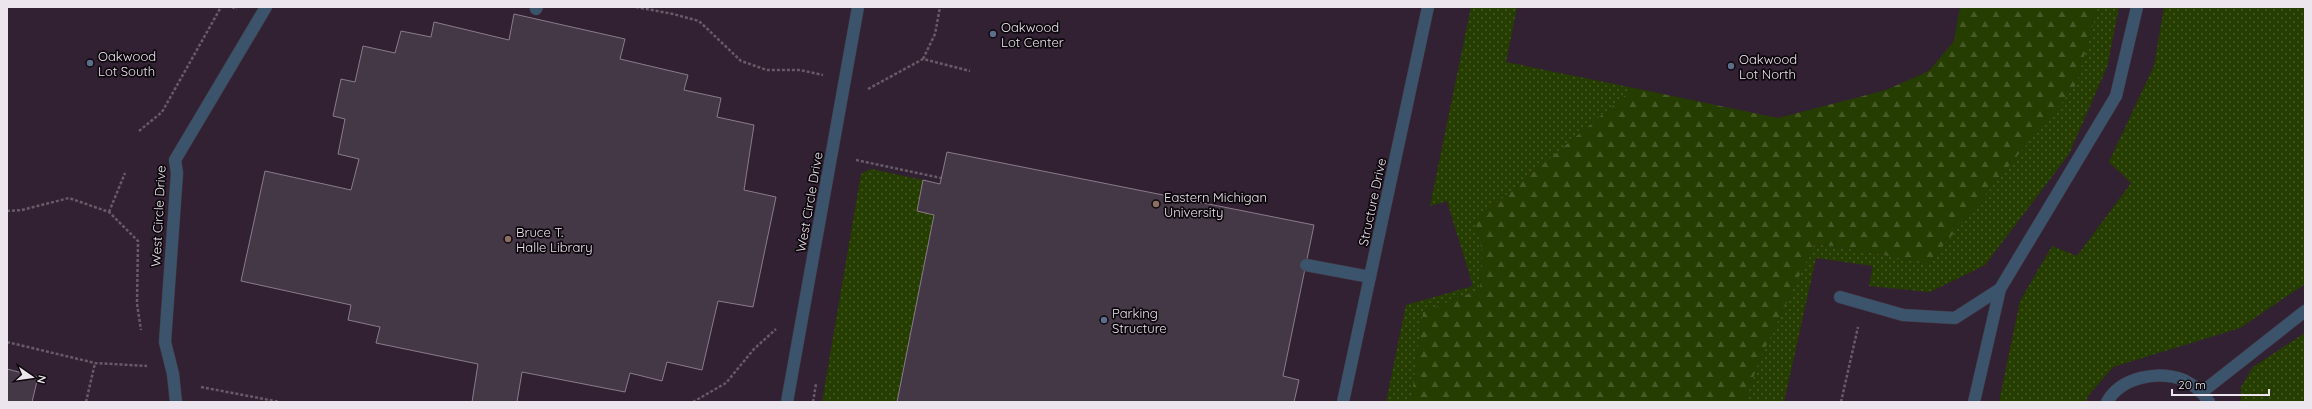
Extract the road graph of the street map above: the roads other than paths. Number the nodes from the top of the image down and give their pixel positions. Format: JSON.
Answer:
{"nodes":[{"id":1,"x":266,"y":7,"type":"edge"},
{"id":2,"x":858,"y":7,"type":"edge"},
{"id":3,"x":1428,"y":7,"type":"edge"},
{"id":4,"x":2137,"y":7,"type":"edge"},
{"id":5,"x":1306,"y":265,"type":"dead end"},
{"id":6,"x":1370,"y":277,"type":"junction"},
{"id":7,"x":2000,"y":289,"type":"junction"},
{"id":8,"x":1840,"y":297,"type":"dead end"},
{"id":9,"x":2305,"y":310,"type":"edge"},
{"id":10,"x":2205,"y":397,"type":"edge"},
{"id":11,"x":176,"y":402,"type":"edge"},
{"id":12,"x":787,"y":402,"type":"edge"},
{"id":13,"x":1343,"y":402,"type":"edge"},
{"id":14,"x":1974,"y":402,"type":"edge"},
{"id":15,"x":2107,"y":402,"type":"edge"}],
"edges":[{"from":1,"to":11,"type":"lane","name":"West Circle Drive"},
{"from":2,"to":12,"type":"lane","name":"West Circle Drive"},
{"from":3,"to":6,"type":"lane","name":"Structure Drive"},
{"from":4,"to":7,"type":"lane"},
{"from":5,"to":6,"type":"lane"},
{"from":6,"to":13,"type":"lane","name":"Structure Drive"},
{"from":7,"to":8,"type":"lane"},
{"from":7,"to":14,"type":"lane"},
{"from":9,"to":10,"type":"lane"},
{"from":10,"to":15,"type":"lane"}]}
